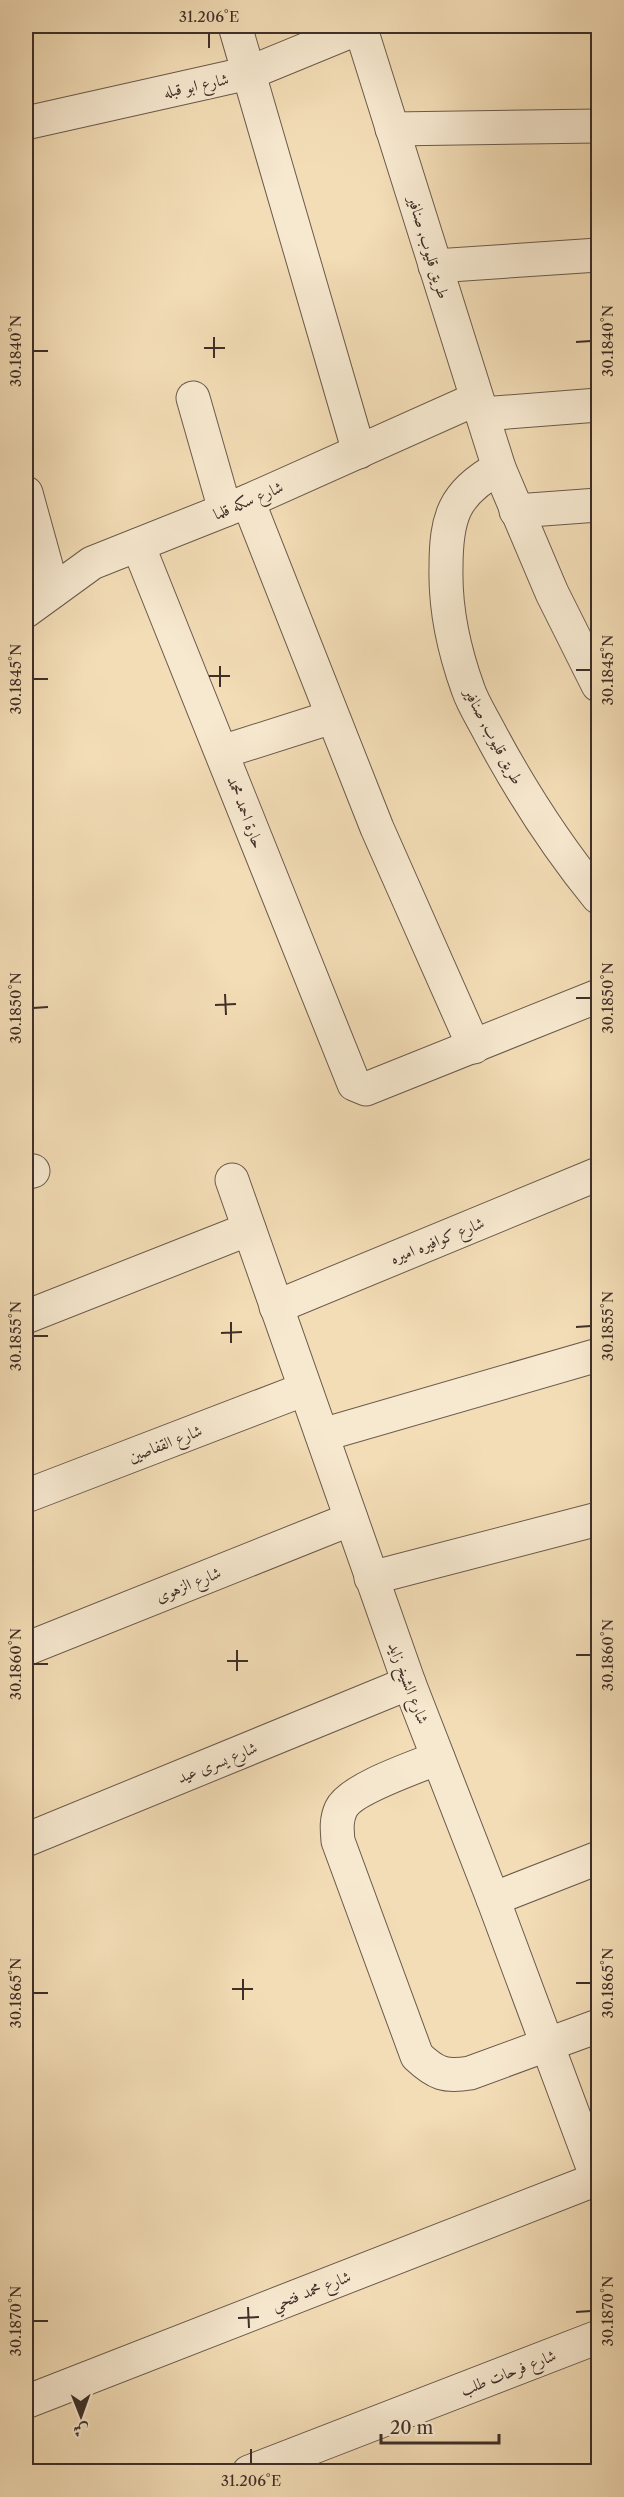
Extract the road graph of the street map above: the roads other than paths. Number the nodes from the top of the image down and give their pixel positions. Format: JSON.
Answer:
{"nodes":[{"id":1,"x":235,"y":26,"type":"edge"},
{"id":2,"x":361,"y":26,"type":"edge"},
{"id":3,"x":249,"y":73,"type":"junction"},
{"id":4,"x":26,"y":123,"type":"edge"},
{"id":5,"x":598,"y":126,"type":"edge"},
{"id":6,"x":392,"y":129,"type":"junction"},
{"id":7,"x":598,"y":255,"type":"edge"},
{"id":8,"x":435,"y":266,"type":"junction"},
{"id":9,"x":193,"y":398,"type":"dead end"},
{"id":10,"x":598,"y":405,"type":"edge"},
{"id":11,"x":479,"y":406,"type":"junction"},
{"id":12,"x":359,"y":452,"type":"junction"},
{"id":13,"x":499,"y":468,"type":"junction"},
{"id":14,"x":26,"y":493,"type":"edge"},
{"id":15,"x":598,"y":505,"type":"edge"},
{"id":16,"x":237,"y":506,"type":"junction"},
{"id":17,"x":516,"y":511,"type":"junction"},
{"id":18,"x":138,"y":545,"type":"junction"},
{"id":19,"x":53,"y":591,"type":"junction"},
{"id":20,"x":26,"y":611,"type":"edge"},
{"id":21,"x":597,"y":678,"type":"edge"},
{"id":22,"x":332,"y":717,"type":"junction"},
{"id":23,"x":222,"y":752,"type":"junction"},
{"id":24,"x":598,"y":897,"type":"edge"},
{"id":25,"x":598,"y":996,"type":"edge"},
{"id":26,"x":474,"y":1047,"type":"junction"},
{"id":27,"x":598,"y":1174,"type":"edge"},
{"id":28,"x":232,"y":1180,"type":"dead end"},
{"id":29,"x":249,"y":1228,"type":"junction"},
{"id":30,"x":276,"y":1307,"type":"junction"},
{"id":31,"x":26,"y":1317,"type":"edge"},
{"id":32,"x":598,"y":1355,"type":"edge"},
{"id":33,"x":305,"y":1389,"type":"junction"},
{"id":34,"x":321,"y":1436,"type":"junction"},
{"id":35,"x":26,"y":1496,"type":"edge"},
{"id":36,"x":351,"y":1519,"type":"junction"},
{"id":37,"x":598,"y":1519,"type":"edge"},
{"id":38,"x":371,"y":1578,"type":"junction"},
{"id":39,"x":26,"y":1649,"type":"edge"},
{"id":40,"x":409,"y":1683,"type":"junction"},
{"id":41,"x":438,"y":1758,"type":"junction"},
{"id":42,"x":26,"y":1840,"type":"edge"},
{"id":43,"x":598,"y":1858,"type":"edge"},
{"id":44,"x":493,"y":1899,"type":"junction"},
{"id":45,"x":598,"y":2026,"type":"edge"},
{"id":46,"x":548,"y":2044,"type":"junction"},
{"id":47,"x":598,"y":2180,"type":"edge"},
{"id":48,"x":598,"y":2337,"type":"edge"},
{"id":49,"x":26,"y":2402,"type":"edge"},
{"id":50,"x":249,"y":2472,"type":"edge"}],
"edges":[{"from":1,"to":3,"type":"street"},
{"from":2,"to":3,"type":"street","name":"شارع ابو قبله"},
{"from":2,"to":6,"type":"street","name":"طريق قليوب, صنافير"},
{"from":3,"to":4,"type":"street","name":"شارع ابو قبله"},
{"from":3,"to":12,"type":"street"},
{"from":5,"to":6,"type":"street"},
{"from":6,"to":8,"type":"street","name":"طريق قليوب, صنافير"},
{"from":7,"to":8,"type":"street"},
{"from":8,"to":11,"type":"street","name":"طريق قليوب, صنافير"},
{"from":9,"to":16,"type":"street"},
{"from":10,"to":11,"type":"street","name":"شارع سكه قلما"},
{"from":11,"to":12,"type":"street","name":"شارع سكه قلما"},
{"from":11,"to":13,"type":"street","name":"طريق قليوب, صنافير"},
{"from":12,"to":16,"type":"street","name":"شارع سكه قلما"},
{"from":13,"to":17,"type":"street","name":"طريق قليوب, صنافير"},
{"from":13,"to":24,"type":"street","name":"طريق قليوب, صنافير"},
{"from":14,"to":19,"type":"street"},
{"from":15,"to":17,"type":"street"},
{"from":16,"to":18,"type":"street","name":"شارع سكه قلما"},
{"from":16,"to":22,"type":"street"},
{"from":17,"to":21,"type":"street","name":"طريق قليوب, صنافير"},
{"from":18,"to":19,"type":"street","name":"شارع سكه قلما"},
{"from":18,"to":23,"type":"street","name":"حارة احمد محمد"},
{"from":19,"to":20,"type":"street","name":"شارع سكه قلما"},
{"from":22,"to":23,"type":"street"},
{"from":22,"to":26,"type":"street"},
{"from":23,"to":26,"type":"street","name":"حارة احمد محمد"},
{"from":25,"to":26,"type":"street"},
{"from":27,"to":30,"type":"street","name":"شارع كوافيره اميره"},
{"from":28,"to":29,"type":"street","name":"شارع الشيخ زايد"},
{"from":29,"to":30,"type":"street","name":"شارع الشيخ زايد"},
{"from":29,"to":31,"type":"street"},
{"from":30,"to":33,"type":"street","name":"شارع الشيخ زايد"},
{"from":32,"to":34,"type":"street"},
{"from":33,"to":34,"type":"street","name":"شارع الشيخ زايد"},
{"from":33,"to":35,"type":"street","name":"شارع القفاصين"},
{"from":34,"to":36,"type":"street","name":"شارع الشيخ زايد"},
{"from":36,"to":38,"type":"street","name":"شارع الشيخ زايد"},
{"from":36,"to":39,"type":"street","name":"شارع الزهوى"},
{"from":37,"to":38,"type":"street"},
{"from":38,"to":40,"type":"street","name":"شارع الشيخ زايد"},
{"from":40,"to":41,"type":"street","name":"شارع الشيخ زايد"},
{"from":40,"to":42,"type":"street","name":"شارع يسرى عيد"},
{"from":41,"to":44,"type":"street","name":"شارع الشيخ زايد"},
{"from":41,"to":46,"type":"street"},
{"from":43,"to":44,"type":"street"},
{"from":44,"to":46,"type":"street","name":"شارع الشيخ زايد"},
{"from":45,"to":46,"type":"street"},
{"from":46,"to":47,"type":"street","name":"شارع الشيخ زايد"},
{"from":47,"to":49,"type":"street","name":"شارع محمد فتحي"},
{"from":48,"to":50,"type":"street","name":"شارع فرحات طلب"}]}
